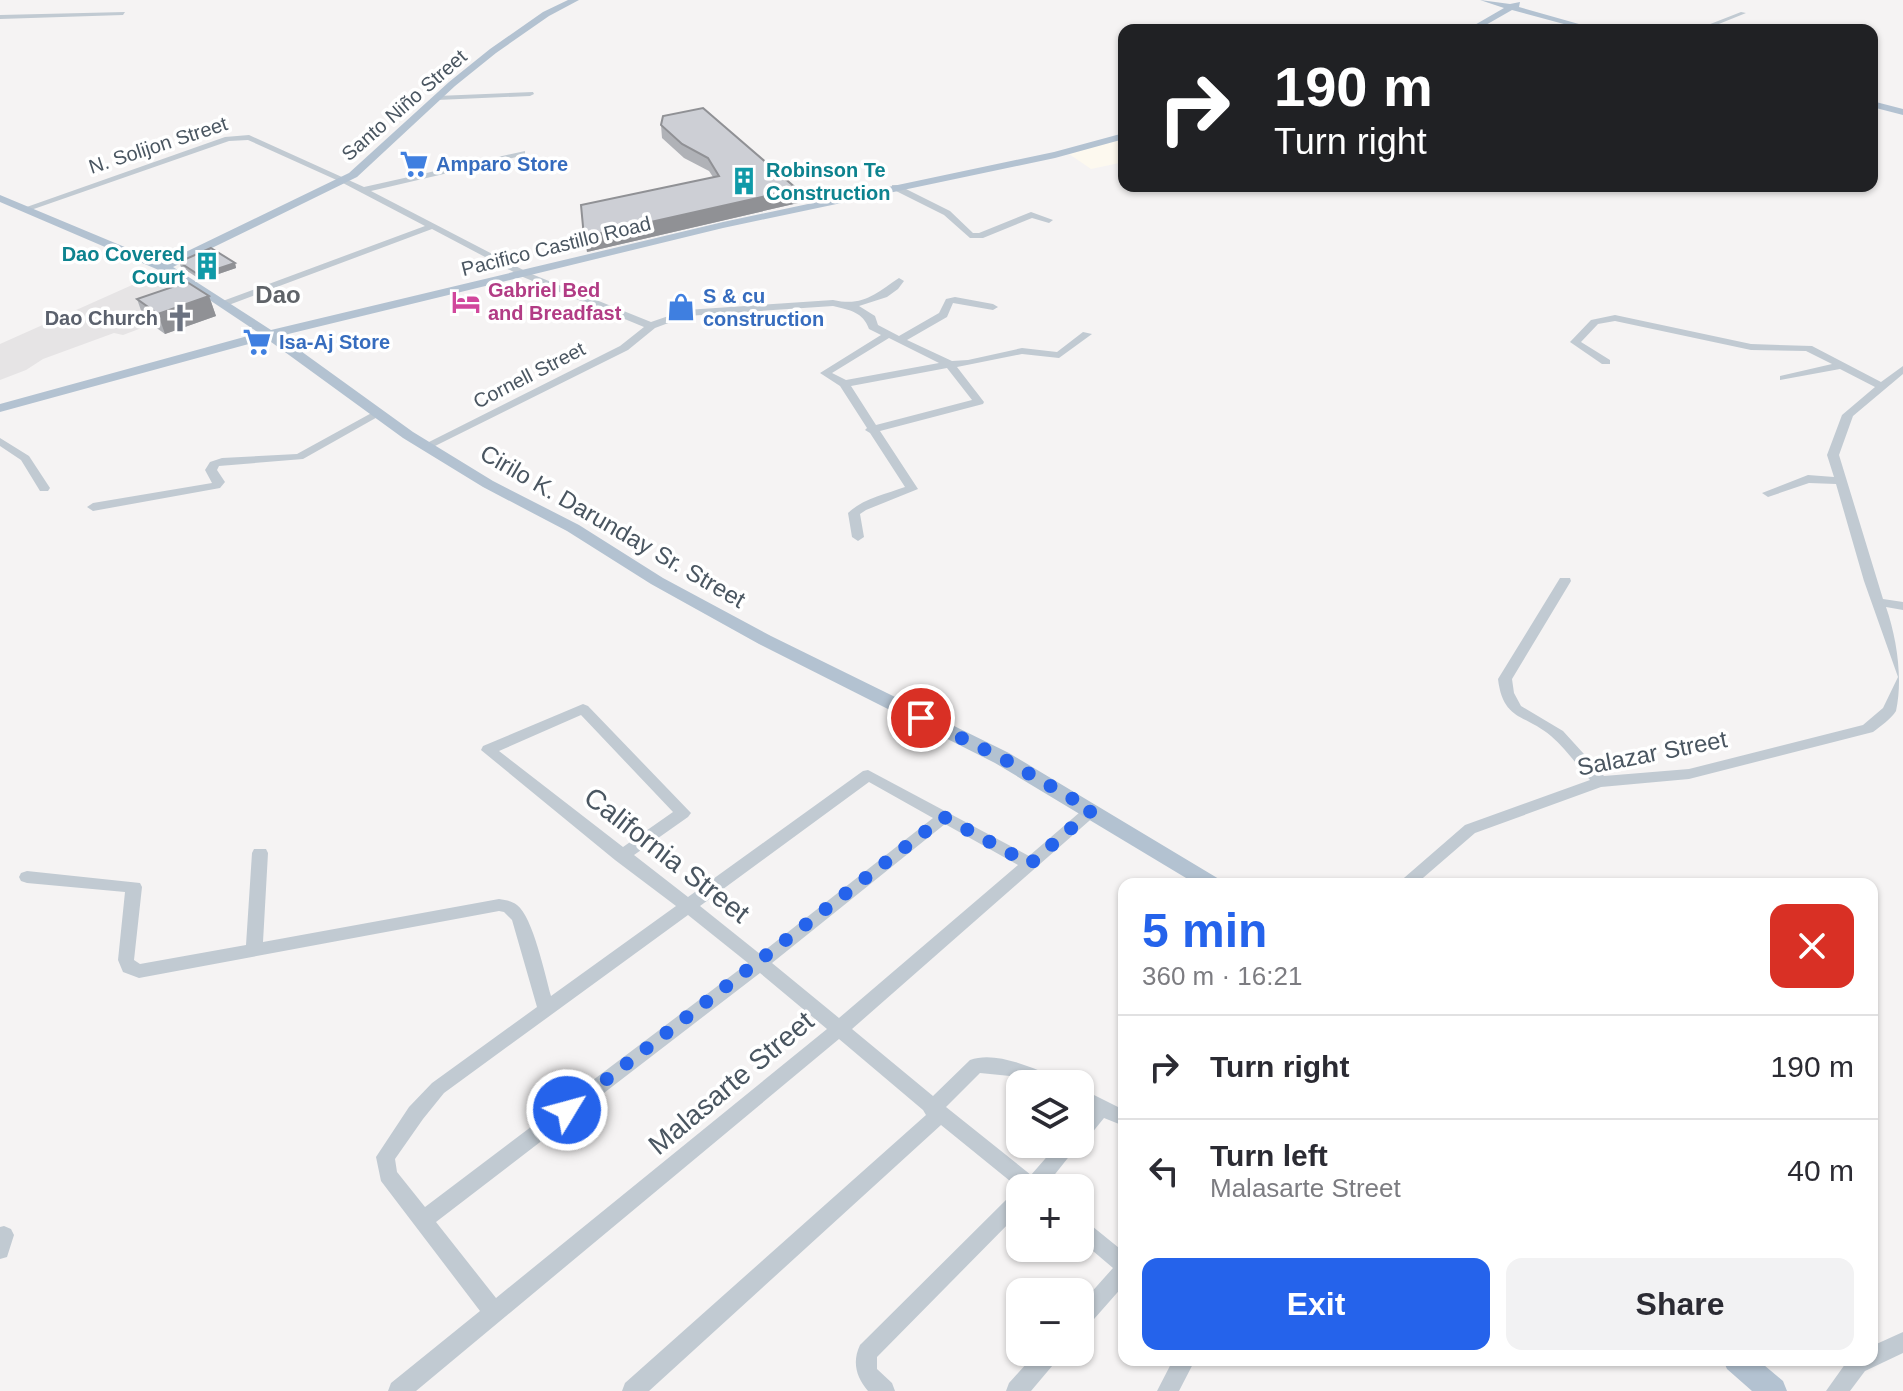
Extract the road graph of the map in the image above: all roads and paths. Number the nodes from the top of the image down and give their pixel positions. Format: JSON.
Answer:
{"nodes":[{"id":1,"x":575,"y":0,"type":"edge"},
{"id":2,"x":1484,"y":0,"type":"edge"},
{"id":3,"x":1522,"y":0,"type":"edge"},
{"id":4,"x":1513,"y":8,"type":"junction"},
{"id":5,"x":123,"y":13,"type":"dead end"},
{"id":6,"x":1743,"y":13,"type":"dead end"},
{"id":7,"x":0,"y":17,"type":"edge"},
{"id":8,"x":1482,"y":24,"type":"edge"},
{"id":9,"x":1573,"y":24,"type":"edge"},
{"id":10,"x":1714,"y":24,"type":"edge"},
{"id":11,"x":530,"y":94,"type":"dead end"},
{"id":12,"x":437,"y":98,"type":"junction"},
{"id":13,"x":1878,"y":106,"type":"edge"},
{"id":14,"x":1903,"y":112,"type":"edge"},
{"id":15,"x":1118,"y":138,"type":"edge"},
{"id":16,"x":522,"y":153,"type":"dead end"},
{"id":17,"x":344,"y":180,"type":"junction"},
{"id":18,"x":895,"y":187,"type":"junction"},
{"id":19,"x":362,"y":190,"type":"junction"},
{"id":20,"x":0,"y":198,"type":"edge"},
{"id":21,"x":25,"y":209,"type":"junction"},
{"id":22,"x":1049,"y":220,"type":"dead end"},
{"id":23,"x":430,"y":227,"type":"junction"},
{"id":24,"x":164,"y":267,"type":"junction"},
{"id":25,"x":526,"y":275,"type":"junction"},
{"id":26,"x":899,"y":281,"type":"dead end"},
{"id":27,"x":223,"y":304,"type":"junction"},
{"id":28,"x":847,"y":306,"type":"junction"},
{"id":29,"x":993,"y":307,"type":"dead end"},
{"id":30,"x":651,"y":326,"type":"junction"},
{"id":31,"x":269,"y":334,"type":"junction"},
{"id":32,"x":1087,"y":334,"type":"dead end"},
{"id":33,"x":887,"y":335,"type":"junction"},
{"id":34,"x":899,"y":340,"type":"junction"},
{"id":35,"x":1606,"y":362,"type":"dead end"},
{"id":36,"x":950,"y":364,"type":"junction"},
{"id":37,"x":1844,"y":364,"type":"junction"},
{"id":38,"x":1903,"y":369,"type":"edge"},
{"id":39,"x":1784,"y":378,"type":"dead end"},
{"id":40,"x":844,"y":384,"type":"junction"},
{"id":41,"x":1881,"y":386,"type":"junction"},
{"id":42,"x":0,"y":408,"type":"edge"},
{"id":43,"x":377,"y":413,"type":"junction"},
{"id":44,"x":871,"y":430,"type":"junction"},
{"id":45,"x":0,"y":441,"type":"edge"},
{"id":46,"x":427,"y":447,"type":"junction"},
{"id":47,"x":1839,"y":481,"type":"junction"},
{"id":48,"x":44,"y":488,"type":"dead end"},
{"id":49,"x":1768,"y":493,"type":"dead end"},
{"id":50,"x":93,"y":507,"type":"dead end"},
{"id":51,"x":858,"y":537,"type":"dead end"},
{"id":52,"x":1565,"y":581,"type":"dead end"},
{"id":53,"x":1877,"y":602,"type":"junction"},
{"id":54,"x":1903,"y":606,"type":"edge"},
{"id":55,"x":1903,"y":678,"type":"edge"},
{"id":56,"x":1600,"y":782,"type":"junction"},
{"id":57,"x":1092,"y":810,"type":"junction"},
{"id":58,"x":944,"y":817,"type":"junction"},
{"id":59,"x":260,"y":853,"type":"dead end"},
{"id":60,"x":621,"y":856,"type":"junction"},
{"id":61,"x":1030,"y":864,"type":"junction"},
{"id":62,"x":27,"y":877,"type":"dead end"},
{"id":63,"x":1202,"y":878,"type":"edge"},
{"id":64,"x":1412,"y":878,"type":"edge"},
{"id":65,"x":688,"y":908,"type":"junction"},
{"id":66,"x":254,"y":950,"type":"junction"},
{"id":67,"x":760,"y":963,"type":"junction"},
{"id":68,"x":546,"y":1008,"type":"junction"},
{"id":69,"x":839,"y":1029,"type":"junction"},
{"id":70,"x":1016,"y":1070,"type":"edge"},
{"id":71,"x":1094,"y":1105,"type":"edge"},
{"id":72,"x":1101,"y":1109,"type":"junction"},
{"id":73,"x":936,"y":1112,"type":"junction"},
{"id":74,"x":1118,"y":1116,"type":"edge"},
{"id":75,"x":1094,"y":1117,"type":"edge"},
{"id":76,"x":1058,"y":1158,"type":"edge"},
{"id":77,"x":1014,"y":1174,"type":"edge"},
{"id":78,"x":1044,"y":1174,"type":"edge"},
{"id":79,"x":1006,"y":1213,"type":"edge"},
{"id":80,"x":422,"y":1221,"type":"junction"},
{"id":81,"x":0,"y":1236,"type":"edge"},
{"id":82,"x":1094,"y":1241,"type":"edge"},
{"id":83,"x":0,"y":1250,"type":"edge"},
{"id":84,"x":1118,"y":1263,"type":"edge"},
{"id":85,"x":1118,"y":1275,"type":"edge"},
{"id":86,"x":1094,"y":1303,"type":"edge"},
{"id":87,"x":495,"y":1314,"type":"junction"},
{"id":88,"x":1903,"y":1342,"type":"edge"},
{"id":89,"x":1878,"y":1354,"type":"edge"},
{"id":90,"x":1039,"y":1366,"type":"edge"},
{"id":91,"x":1181,"y":1366,"type":"edge"},
{"id":92,"x":1744,"y":1366,"type":"edge"},
{"id":93,"x":1856,"y":1366,"type":"edge"},
{"id":94,"x":399,"y":1391,"type":"edge"},
{"id":95,"x":633,"y":1391,"type":"edge"},
{"id":96,"x":884,"y":1391,"type":"edge"},
{"id":97,"x":1017,"y":1391,"type":"edge"},
{"id":98,"x":1168,"y":1391,"type":"edge"},
{"id":99,"x":1773,"y":1391,"type":"edge"},
{"id":100,"x":1837,"y":1391,"type":"edge"}],
"edges":[{"from":1,"to":12,"type":"main road","name":"Santo Niño Street"},
{"from":2,"to":4,"type":"main road"},
{"from":3,"to":4,"type":"main road"},
{"from":4,"to":8,"type":"main road"},
{"from":4,"to":9,"type":"main road"},
{"from":5,"to":7,"type":"street"},
{"from":6,"to":10,"type":"street"},
{"from":11,"to":12,"type":"street"},
{"from":12,"to":17,"type":"main road","name":"Santo Niño Street"},
{"from":13,"to":14,"type":"main road"},
{"from":15,"to":18,"type":"main road","name":"Pacifico Castillo Road"},
{"from":16,"to":19,"type":"street"},
{"from":17,"to":19,"type":"street","name":"N. Solijon Street"},
{"from":17,"to":21,"type":"street","name":"N. Solijon Street"},
{"from":17,"to":24,"type":"main road","name":"Santo Niño Street"},
{"from":18,"to":22,"type":"street"},
{"from":18,"to":25,"type":"main road","name":"Pacifico Castillo Road"},
{"from":19,"to":23,"type":"street","name":"N. Solijon Street"},
{"from":20,"to":21,"type":"main road","name":"Cirilo K. Darunday Sr. Street"},
{"from":21,"to":24,"type":"main road","name":"Cirilo K. Darunday Sr. Street"},
{"from":23,"to":25,"type":"street","name":"N. Solijon Street"},
{"from":23,"to":27,"type":"street"},
{"from":24,"to":27,"type":"main road","name":"Cirilo K. Darunday Sr. Street"},
{"from":25,"to":30,"type":"street"},
{"from":25,"to":31,"type":"main road","name":"Pacifico Castillo Road"},
{"from":26,"to":28,"type":"street","name":"Cornell Street"},
{"from":27,"to":31,"type":"main road","name":"Cirilo K. Darunday Sr. Street"},
{"from":28,"to":30,"type":"street","name":"Cornell Street"},
{"from":28,"to":33,"type":"street"},
{"from":29,"to":34,"type":"street"},
{"from":30,"to":46,"type":"street","name":"Cornell Street"},
{"from":31,"to":42,"type":"main road","name":"Pacifico Castillo Road"},
{"from":31,"to":43,"type":"main road","name":"Cirilo K. Darunday Sr. Street"},
{"from":32,"to":36,"type":"street"},
{"from":33,"to":34,"type":"street"},
{"from":33,"to":40,"type":"street"},
{"from":34,"to":36,"type":"street"},
{"from":35,"to":37,"type":"street"},
{"from":36,"to":40,"type":"street"},
{"from":36,"to":44,"type":"street"},
{"from":37,"to":39,"type":"street"},
{"from":37,"to":41,"type":"street"},
{"from":38,"to":41,"type":"street","name":"Salazar Street"},
{"from":40,"to":44,"type":"street"},
{"from":41,"to":47,"type":"street","name":"Salazar Street"},
{"from":43,"to":46,"type":"main road","name":"Cirilo K. Darunday Sr. Street"},
{"from":43,"to":50,"type":"street"},
{"from":44,"to":51,"type":"street"},
{"from":45,"to":48,"type":"street"},
{"from":46,"to":57,"type":"main road","name":"Cirilo K. Darunday Sr. Street"},
{"from":47,"to":49,"type":"street"},
{"from":47,"to":53,"type":"street","name":"Salazar Street"},
{"from":52,"to":56,"type":"street"},
{"from":53,"to":54,"type":"street"},
{"from":53,"to":55,"type":"street","name":"Salazar Street"},
{"from":55,"to":56,"type":"street","name":"Salazar Street"},
{"from":56,"to":64,"type":"street","name":"Salazar Street"},
{"from":57,"to":61,"type":"street","name":"Malasarte Street"},
{"from":57,"to":63,"type":"main road","name":"Cirilo K. Darunday Sr. Street"},
{"from":58,"to":61,"type":"street"},
{"from":58,"to":65,"type":"street"},
{"from":58,"to":67,"type":"street"},
{"from":59,"to":66,"type":"street"},
{"from":60,"to":60,"type":"street","name":"California Street"},
{"from":60,"to":65,"type":"street","name":"California Street"},
{"from":61,"to":69,"type":"street","name":"Malasarte Street"},
{"from":62,"to":66,"type":"street"},
{"from":65,"to":67,"type":"street","name":"California Street"},
{"from":65,"to":68,"type":"street"},
{"from":66,"to":68,"type":"street"},
{"from":67,"to":69,"type":"street","name":"California Street"},
{"from":67,"to":80,"type":"street"},
{"from":68,"to":80,"type":"street"},
{"from":69,"to":73,"type":"street","name":"California Street"},
{"from":69,"to":87,"type":"street","name":"Malasarte Street"},
{"from":70,"to":73,"type":"street"},
{"from":71,"to":72,"type":"street"},
{"from":72,"to":74,"type":"street"},
{"from":72,"to":75,"type":"street"},
{"from":73,"to":77,"type":"street","name":"California Street"},
{"from":73,"to":95,"type":"street"},
{"from":76,"to":78,"type":"street"},
{"from":79,"to":96,"type":"street"},
{"from":80,"to":87,"type":"street"},
{"from":81,"to":83,"type":"street"},
{"from":82,"to":84,"type":"street"},
{"from":85,"to":86,"type":"street"},
{"from":87,"to":94,"type":"street","name":"Malasarte Street"},
{"from":88,"to":89,"type":"street"},
{"from":90,"to":97,"type":"street"},
{"from":91,"to":98,"type":"street"},
{"from":92,"to":99,"type":"main road"},
{"from":93,"to":100,"type":"street"}]}
